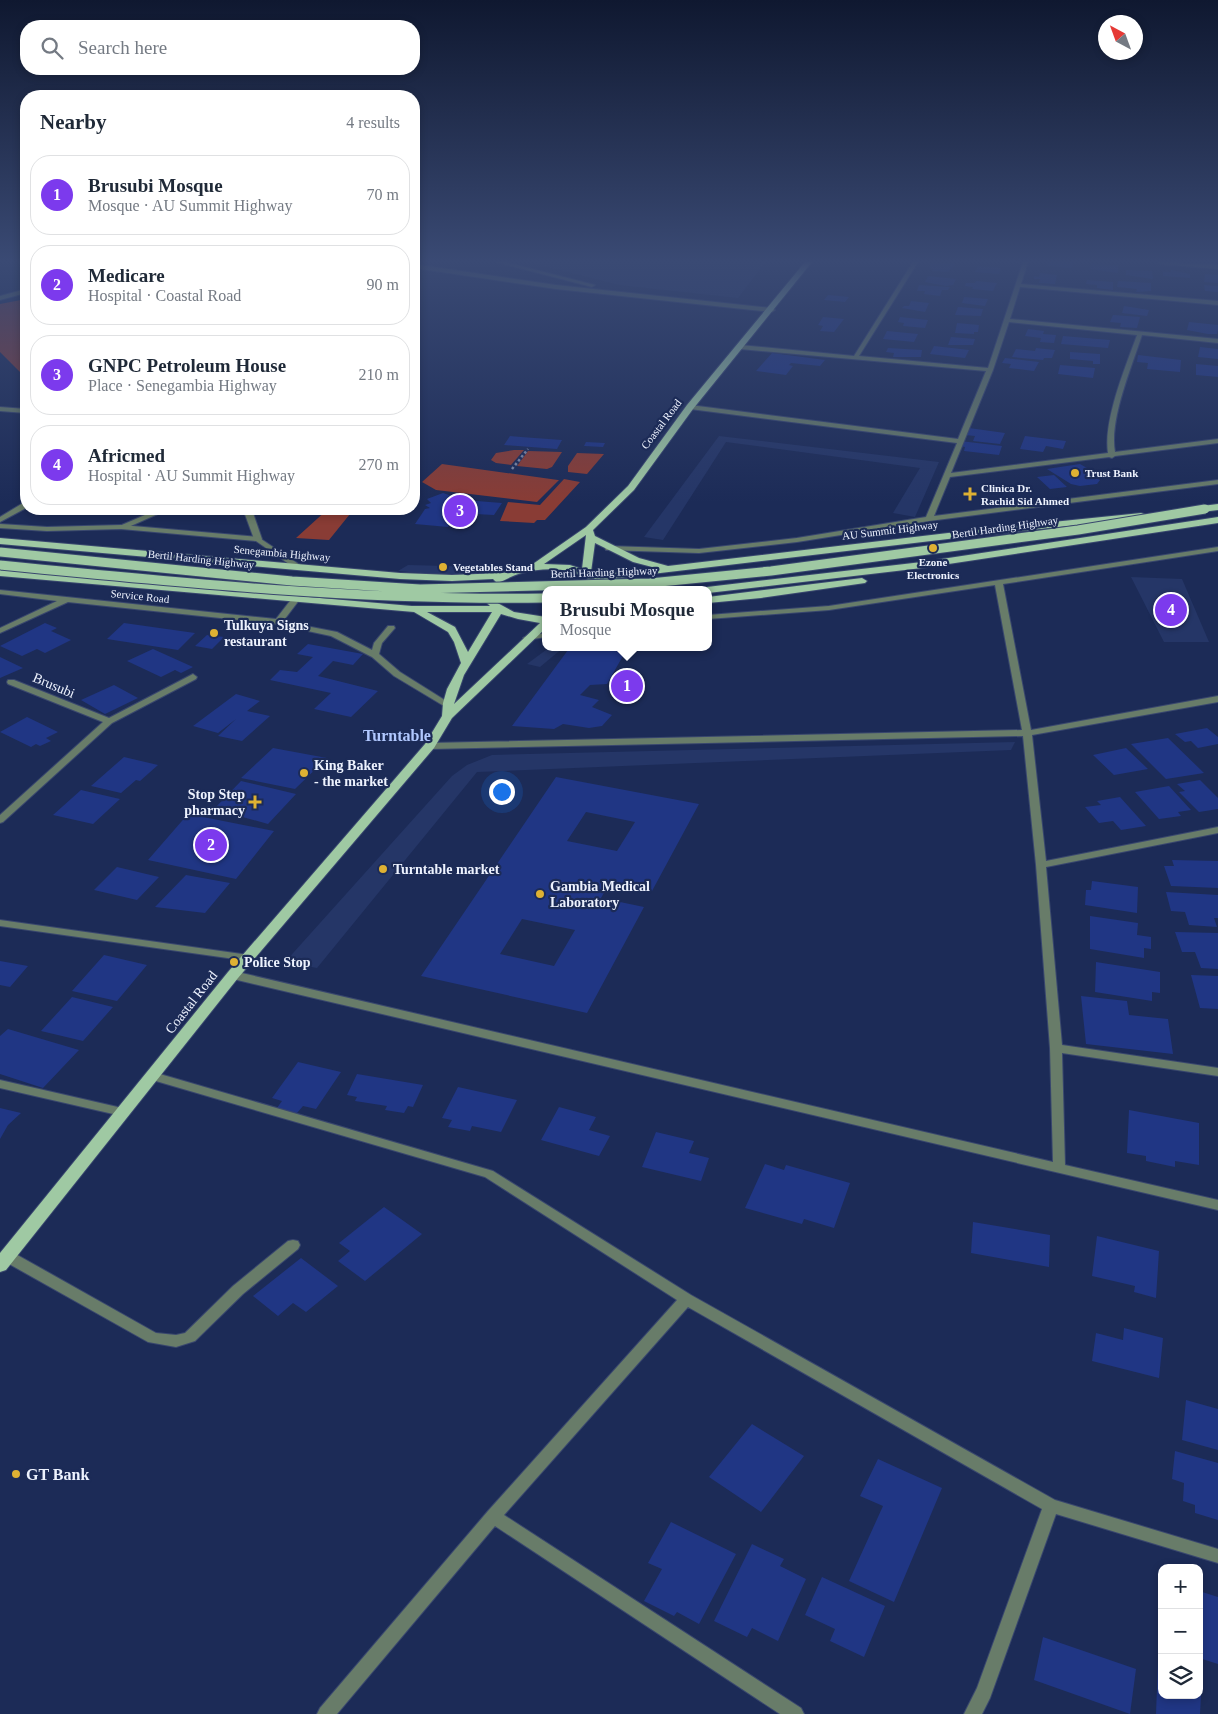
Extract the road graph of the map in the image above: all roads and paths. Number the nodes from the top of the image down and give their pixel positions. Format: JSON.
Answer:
{"nodes":[{"id":1,"x":744,"y":342,"type":"edge"},
{"id":2,"x":865,"y":342,"type":"edge"},
{"id":3,"x":1000,"y":342,"type":"edge"},
{"id":4,"x":1137,"y":342,"type":"edge"},
{"id":5,"x":740,"y":347,"type":"junction"},
{"id":6,"x":856,"y":357,"type":"junction"},
{"id":7,"x":990,"y":370,"type":"junction"},
{"id":8,"x":690,"y":407,"type":"junction"},
{"id":9,"x":0,"y":409,"type":"edge"},
{"id":10,"x":20,"y":411,"type":"edge"},
{"id":11,"x":959,"y":441,"type":"junction"},
{"id":12,"x":1218,"y":441,"type":"edge"},
{"id":13,"x":528,"y":449,"type":"dead end"},
{"id":14,"x":1112,"y":456,"type":"junction"},
{"id":15,"x":512,"y":469,"type":"dead end"},
{"id":16,"x":948,"y":476,"type":"junction"},
{"id":17,"x":1218,"y":482,"type":"edge"},
{"id":18,"x":1218,"y":507,"type":"edge"},
{"id":19,"x":20,"y":508,"type":"edge"},
{"id":20,"x":1205,"y":509,"type":"junction"},
{"id":21,"x":150,"y":515,"type":"edge"},
{"id":22,"x":250,"y":515,"type":"edge"},
{"id":23,"x":929,"y":518,"type":"junction"},
{"id":24,"x":0,"y":520,"type":"edge"},
{"id":25,"x":1218,"y":521,"type":"edge"},
{"id":26,"x":0,"y":526,"type":"edge"},
{"id":27,"x":121,"y":527,"type":"junction"},
{"id":28,"x":590,"y":534,"type":"junction"},
{"id":29,"x":258,"y":539,"type":"junction"},
{"id":30,"x":0,"y":541,"type":"edge"},
{"id":31,"x":608,"y":548,"type":"junction"},
{"id":32,"x":1218,"y":548,"type":"edge"},
{"id":33,"x":0,"y":552,"type":"edge"},
{"id":34,"x":0,"y":565,"type":"edge"},
{"id":35,"x":299,"y":567,"type":"junction"},
{"id":36,"x":534,"y":567,"type":"junction"},
{"id":37,"x":674,"y":569,"type":"junction"},
{"id":38,"x":0,"y":573,"type":"edge"},
{"id":39,"x":503,"y":576,"type":"junction"},
{"id":40,"x":590,"y":576,"type":"junction"},
{"id":41,"x":999,"y":584,"type":"junction"},
{"id":42,"x":599,"y":586,"type":"edge"},
{"id":43,"x":712,"y":589,"type":"edge"},
{"id":44,"x":0,"y":592,"type":"edge"},
{"id":45,"x":542,"y":598,"type":"edge"},
{"id":46,"x":67,"y":599,"type":"junction"},
{"id":47,"x":296,"y":599,"type":"junction"},
{"id":48,"x":712,"y":600,"type":"edge"},
{"id":49,"x":412,"y":609,"type":"junction"},
{"id":50,"x":498,"y":609,"type":"junction"},
{"id":51,"x":712,"y":617,"type":"edge"},
{"id":52,"x":542,"y":620,"type":"edge"},
{"id":53,"x":278,"y":622,"type":"junction"},
{"id":54,"x":542,"y":625,"type":"edge"},
{"id":55,"x":391,"y":628,"type":"dead end"},
{"id":56,"x":0,"y":630,"type":"edge"},
{"id":57,"x":542,"y":636,"type":"edge"},
{"id":58,"x":527,"y":638,"type":"junction"},
{"id":59,"x":375,"y":655,"type":"junction"},
{"id":60,"x":466,"y":662,"type":"junction"},
{"id":61,"x":192,"y":677,"type":"dead end"},
{"id":62,"x":11,"y":682,"type":"dead end"},
{"id":63,"x":1218,"y":699,"type":"edge"},
{"id":64,"x":447,"y":710,"type":"junction"},
{"id":65,"x":109,"y":721,"type":"junction"},
{"id":66,"x":1027,"y":733,"type":"junction"},
{"id":67,"x":430,"y":746,"type":"junction"},
{"id":68,"x":0,"y":820,"type":"edge"},
{"id":69,"x":1218,"y":830,"type":"edge"},
{"id":70,"x":1041,"y":864,"type":"junction"},
{"id":71,"x":0,"y":922,"type":"edge"},
{"id":72,"x":249,"y":958,"type":"junction"},
{"id":73,"x":233,"y":975,"type":"junction"},
{"id":74,"x":1056,"y":1048,"type":"junction"},
{"id":75,"x":1218,"y":1072,"type":"edge"},
{"id":76,"x":153,"y":1076,"type":"junction"},
{"id":77,"x":0,"y":1084,"type":"edge"},
{"id":78,"x":122,"y":1112,"type":"junction"},
{"id":79,"x":1059,"y":1168,"type":"junction"},
{"id":80,"x":1218,"y":1204,"type":"edge"},
{"id":81,"x":293,"y":1245,"type":"dead end"},
{"id":82,"x":4,"y":1260,"type":"edge"},
{"id":83,"x":686,"y":1299,"type":"junction"},
{"id":84,"x":1051,"y":1506,"type":"junction"},
{"id":85,"x":493,"y":1516,"type":"junction"},
{"id":86,"x":1218,"y":1556,"type":"edge"},
{"id":87,"x":326,"y":1714,"type":"edge"},
{"id":88,"x":795,"y":1714,"type":"edge"},
{"id":89,"x":973,"y":1714,"type":"edge"}],
"edges":[{"from":1,"to":5,"type":"main road","name":"Coastal Road"},
{"from":2,"to":6,"type":"street"},
{"from":3,"to":7,"type":"street"},
{"from":4,"to":14,"type":"street"},
{"from":5,"to":6,"type":"street"},
{"from":5,"to":8,"type":"main road","name":"Coastal Road"},
{"from":6,"to":7,"type":"street"},
{"from":7,"to":11,"type":"street"},
{"from":8,"to":11,"type":"street"},
{"from":8,"to":28,"type":"main road","name":"Coastal Road"},
{"from":9,"to":10,"type":"street"},
{"from":11,"to":16,"type":"street"},
{"from":12,"to":14,"type":"street"},
{"from":13,"to":15,"type":"path"},
{"from":14,"to":16,"type":"street"},
{"from":16,"to":23,"type":"street"},
{"from":17,"to":23,"type":"street"},
{"from":18,"to":20,"type":"main road","name":"AU Summit Highway"},
{"from":19,"to":24,"type":"street"},
{"from":20,"to":33,"type":"main road","name":"Bertil Harding Highway","bridge":true},
{"from":20,"to":37,"type":"main road","name":"AU Summit Highway"},
{"from":21,"to":27,"type":"street"},
{"from":22,"to":29,"type":"street"},
{"from":23,"to":31,"type":"street"},
{"from":25,"to":43,"type":"main road","name":"Bertil Harding Highway"},
{"from":25,"to":48,"type":"main road"},
{"from":26,"to":27,"type":"street"},
{"from":27,"to":29,"type":"street"},
{"from":28,"to":31,"type":"main road"},
{"from":28,"to":36,"type":"main road","name":"Coastal Road"},
{"from":28,"to":40,"type":"main road"},
{"from":29,"to":35,"type":"street"},
{"from":30,"to":35,"type":"main road","name":"Senegambia Highway"},
{"from":31,"to":37,"type":"main road"},
{"from":32,"to":41,"type":"street"},
{"from":34,"to":45,"type":"main road","name":"Bertil Harding Highway","bridge":true},
{"from":35,"to":39,"type":"main road","name":"Senegambia Highway"},
{"from":36,"to":39,"type":"main road","name":"Senegambia Highway"},
{"from":36,"to":40,"type":"main road","name":"AU Summit Highway"},
{"from":37,"to":40,"type":"main road","name":"AU Summit Highway"},
{"from":38,"to":47,"type":"main road"},
{"from":39,"to":50,"type":"main road"},
{"from":40,"to":42,"type":"main road"},
{"from":41,"to":51,"type":"street"},
{"from":41,"to":66,"type":"street"},
{"from":44,"to":46,"type":"street","name":"Service Road"},
{"from":46,"to":53,"type":"street","name":"Service Road"},
{"from":46,"to":56,"type":"street"},
{"from":47,"to":49,"type":"main road"},
{"from":47,"to":53,"type":"street"},
{"from":49,"to":50,"type":"main road"},
{"from":49,"to":60,"type":"main road"},
{"from":50,"to":52,"type":"main road"},
{"from":50,"to":60,"type":"main road","name":"Coastal Road"},
{"from":53,"to":59,"type":"street","name":"Service Road"},
{"from":54,"to":58,"type":"main road","name":"Coastal Road"},
{"from":55,"to":59,"type":"street"},
{"from":57,"to":58,"type":"street"},
{"from":58,"to":64,"type":"main road","name":"Coastal Road"},
{"from":59,"to":64,"type":"street","name":"Service Road"},
{"from":60,"to":64,"type":"main road","name":"Coastal Road"},
{"from":61,"to":65,"type":"street"},
{"from":62,"to":65,"type":"street","name":"Brusubi"},
{"from":63,"to":66,"type":"street"},
{"from":64,"to":67,"type":"main road","name":"Coastal Road"},
{"from":65,"to":68,"type":"street"},
{"from":66,"to":67,"type":"street"},
{"from":66,"to":70,"type":"street"},
{"from":67,"to":72,"type":"main road","name":"Coastal Road"},
{"from":69,"to":70,"type":"street"},
{"from":70,"to":74,"type":"street"},
{"from":71,"to":72,"type":"street"},
{"from":72,"to":73,"type":"main road","name":"Coastal Road"},
{"from":73,"to":76,"type":"main road","name":"Coastal Road"},
{"from":73,"to":79,"type":"street"},
{"from":74,"to":75,"type":"street"},
{"from":74,"to":79,"type":"street"},
{"from":76,"to":78,"type":"main road","name":"Coastal Road"},
{"from":76,"to":83,"type":"street"},
{"from":77,"to":78,"type":"street"},
{"from":78,"to":82,"type":"main road","name":"Coastal Road"},
{"from":79,"to":80,"type":"street"},
{"from":81,"to":82,"type":"street"},
{"from":83,"to":84,"type":"street"},
{"from":83,"to":85,"type":"street"},
{"from":84,"to":86,"type":"street"},
{"from":84,"to":89,"type":"street"},
{"from":85,"to":87,"type":"street"},
{"from":85,"to":88,"type":"street"}]}
